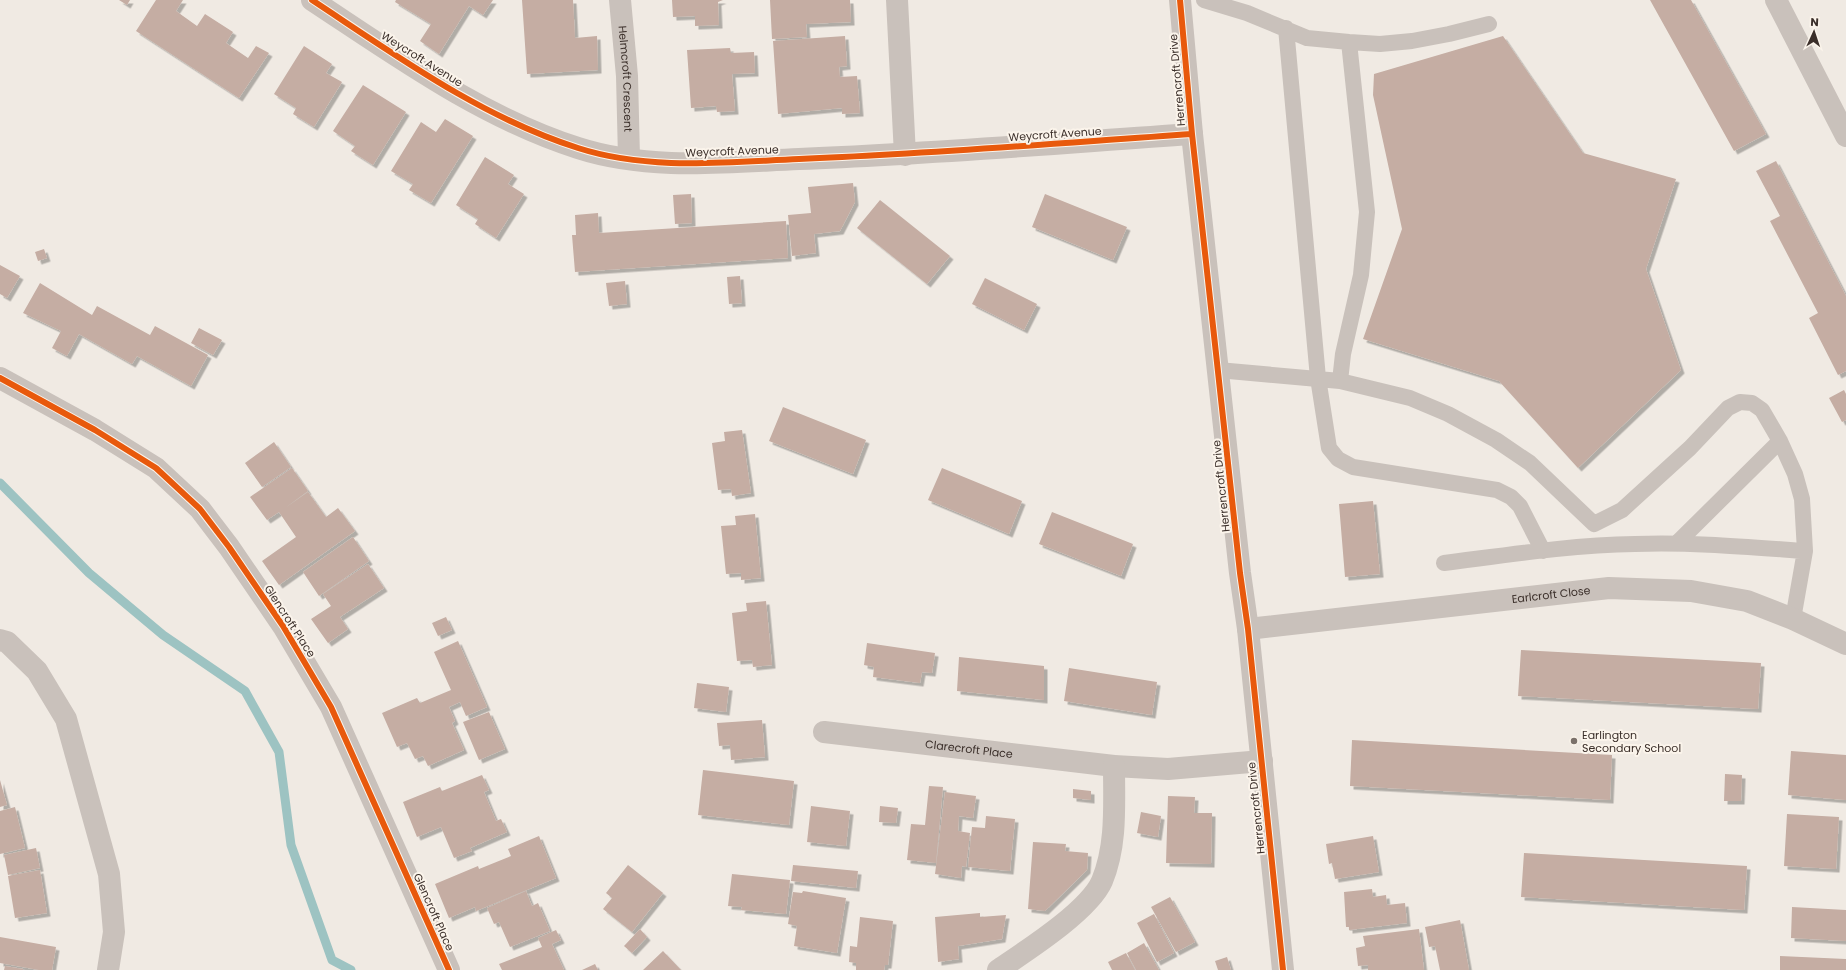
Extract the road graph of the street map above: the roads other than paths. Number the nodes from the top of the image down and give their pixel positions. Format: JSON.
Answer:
{"nodes":[{"id":1,"x":312,"y":0,"type":"edge"},
{"id":2,"x":620,"y":0,"type":"edge"},
{"id":3,"x":897,"y":0,"type":"edge"},
{"id":4,"x":1180,"y":0,"type":"edge"},
{"id":5,"x":1204,"y":0,"type":"edge"},
{"id":6,"x":1776,"y":0,"type":"edge"},
{"id":7,"x":1489,"y":24,"type":"dead end"},
{"id":8,"x":1286,"y":28,"type":"junction"},
{"id":9,"x":1349,"y":42,"type":"junction"},
{"id":10,"x":1192,"y":134,"type":"junction"},
{"id":11,"x":1846,"y":136,"type":"edge"},
{"id":12,"x":905,"y":155,"type":"junction"},
{"id":13,"x":629,"y":158,"type":"junction"},
{"id":14,"x":1218,"y":370,"type":"junction"},
{"id":15,"x":0,"y":378,"type":"edge"},
{"id":16,"x":1318,"y":378,"type":"junction"},
{"id":17,"x":1340,"y":381,"type":"junction"},
{"id":18,"x":1780,"y":442,"type":"junction"},
{"id":19,"x":1594,"y":524,"type":"junction"},
{"id":20,"x":1677,"y":543,"type":"junction"},
{"id":21,"x":1594,"y":545,"type":"junction"},
{"id":22,"x":1543,"y":551,"type":"junction"},
{"id":23,"x":1805,"y":551,"type":"junction"},
{"id":24,"x":1444,"y":563,"type":"dead end"},
{"id":25,"x":1793,"y":619,"type":"junction"},
{"id":26,"x":1248,"y":629,"type":"junction"},
{"id":27,"x":0,"y":640,"type":"edge"},
{"id":28,"x":1846,"y":644,"type":"edge"},
{"id":29,"x":824,"y":732,"type":"dead end"},
{"id":30,"x":1262,"y":761,"type":"junction"},
{"id":31,"x":1114,"y":766,"type":"junction"},
{"id":32,"x":108,"y":970,"type":"edge"},
{"id":33,"x":449,"y":970,"type":"edge"},
{"id":34,"x":998,"y":970,"type":"edge"},
{"id":35,"x":1283,"y":970,"type":"edge"}],
"edges":[{"from":1,"to":13,"type":"street","name":"Weycroft Avenue"},
{"from":2,"to":13,"type":"street","name":"Helmcroft Crescent"},
{"from":3,"to":12,"type":"street"},
{"from":4,"to":10,"type":"street","name":"Herrencroft Drive"},
{"from":5,"to":8,"type":"lane"},
{"from":6,"to":11,"type":"street"},
{"from":7,"to":9,"type":"lane"},
{"from":8,"to":9,"type":"lane"},
{"from":8,"to":16,"type":"lane"},
{"from":9,"to":17,"type":"lane"},
{"from":10,"to":12,"type":"street","name":"Weycroft Avenue"},
{"from":10,"to":14,"type":"street","name":"Herrencroft Drive"},
{"from":12,"to":13,"type":"street","name":"Weycroft Avenue"},
{"from":14,"to":16,"type":"lane"},
{"from":14,"to":26,"type":"street","name":"Herrencroft Drive"},
{"from":15,"to":33,"type":"street","name":"Glencroft Place"},
{"from":16,"to":17,"type":"lane"},
{"from":16,"to":22,"type":"lane"},
{"from":17,"to":19,"type":"lane"},
{"from":18,"to":19,"type":"lane"},
{"from":18,"to":20,"type":"lane"},
{"from":18,"to":23,"type":"lane"},
{"from":19,"to":21,"type":"lane"},
{"from":20,"to":21,"type":"lane"},
{"from":20,"to":23,"type":"lane"},
{"from":21,"to":22,"type":"lane"},
{"from":22,"to":24,"type":"lane"},
{"from":23,"to":25,"type":"lane"},
{"from":25,"to":26,"type":"street","name":"Earlcroft Close"},
{"from":25,"to":28,"type":"street","name":"Earlcroft Close"},
{"from":26,"to":30,"type":"street","name":"Herrencroft Drive"},
{"from":27,"to":32,"type":"street"},
{"from":29,"to":31,"type":"street","name":"Clarecroft Place"},
{"from":30,"to":31,"type":"street","name":"Clarecroft Place"},
{"from":30,"to":35,"type":"street","name":"Herrencroft Drive"},
{"from":31,"to":34,"type":"street"}]}
